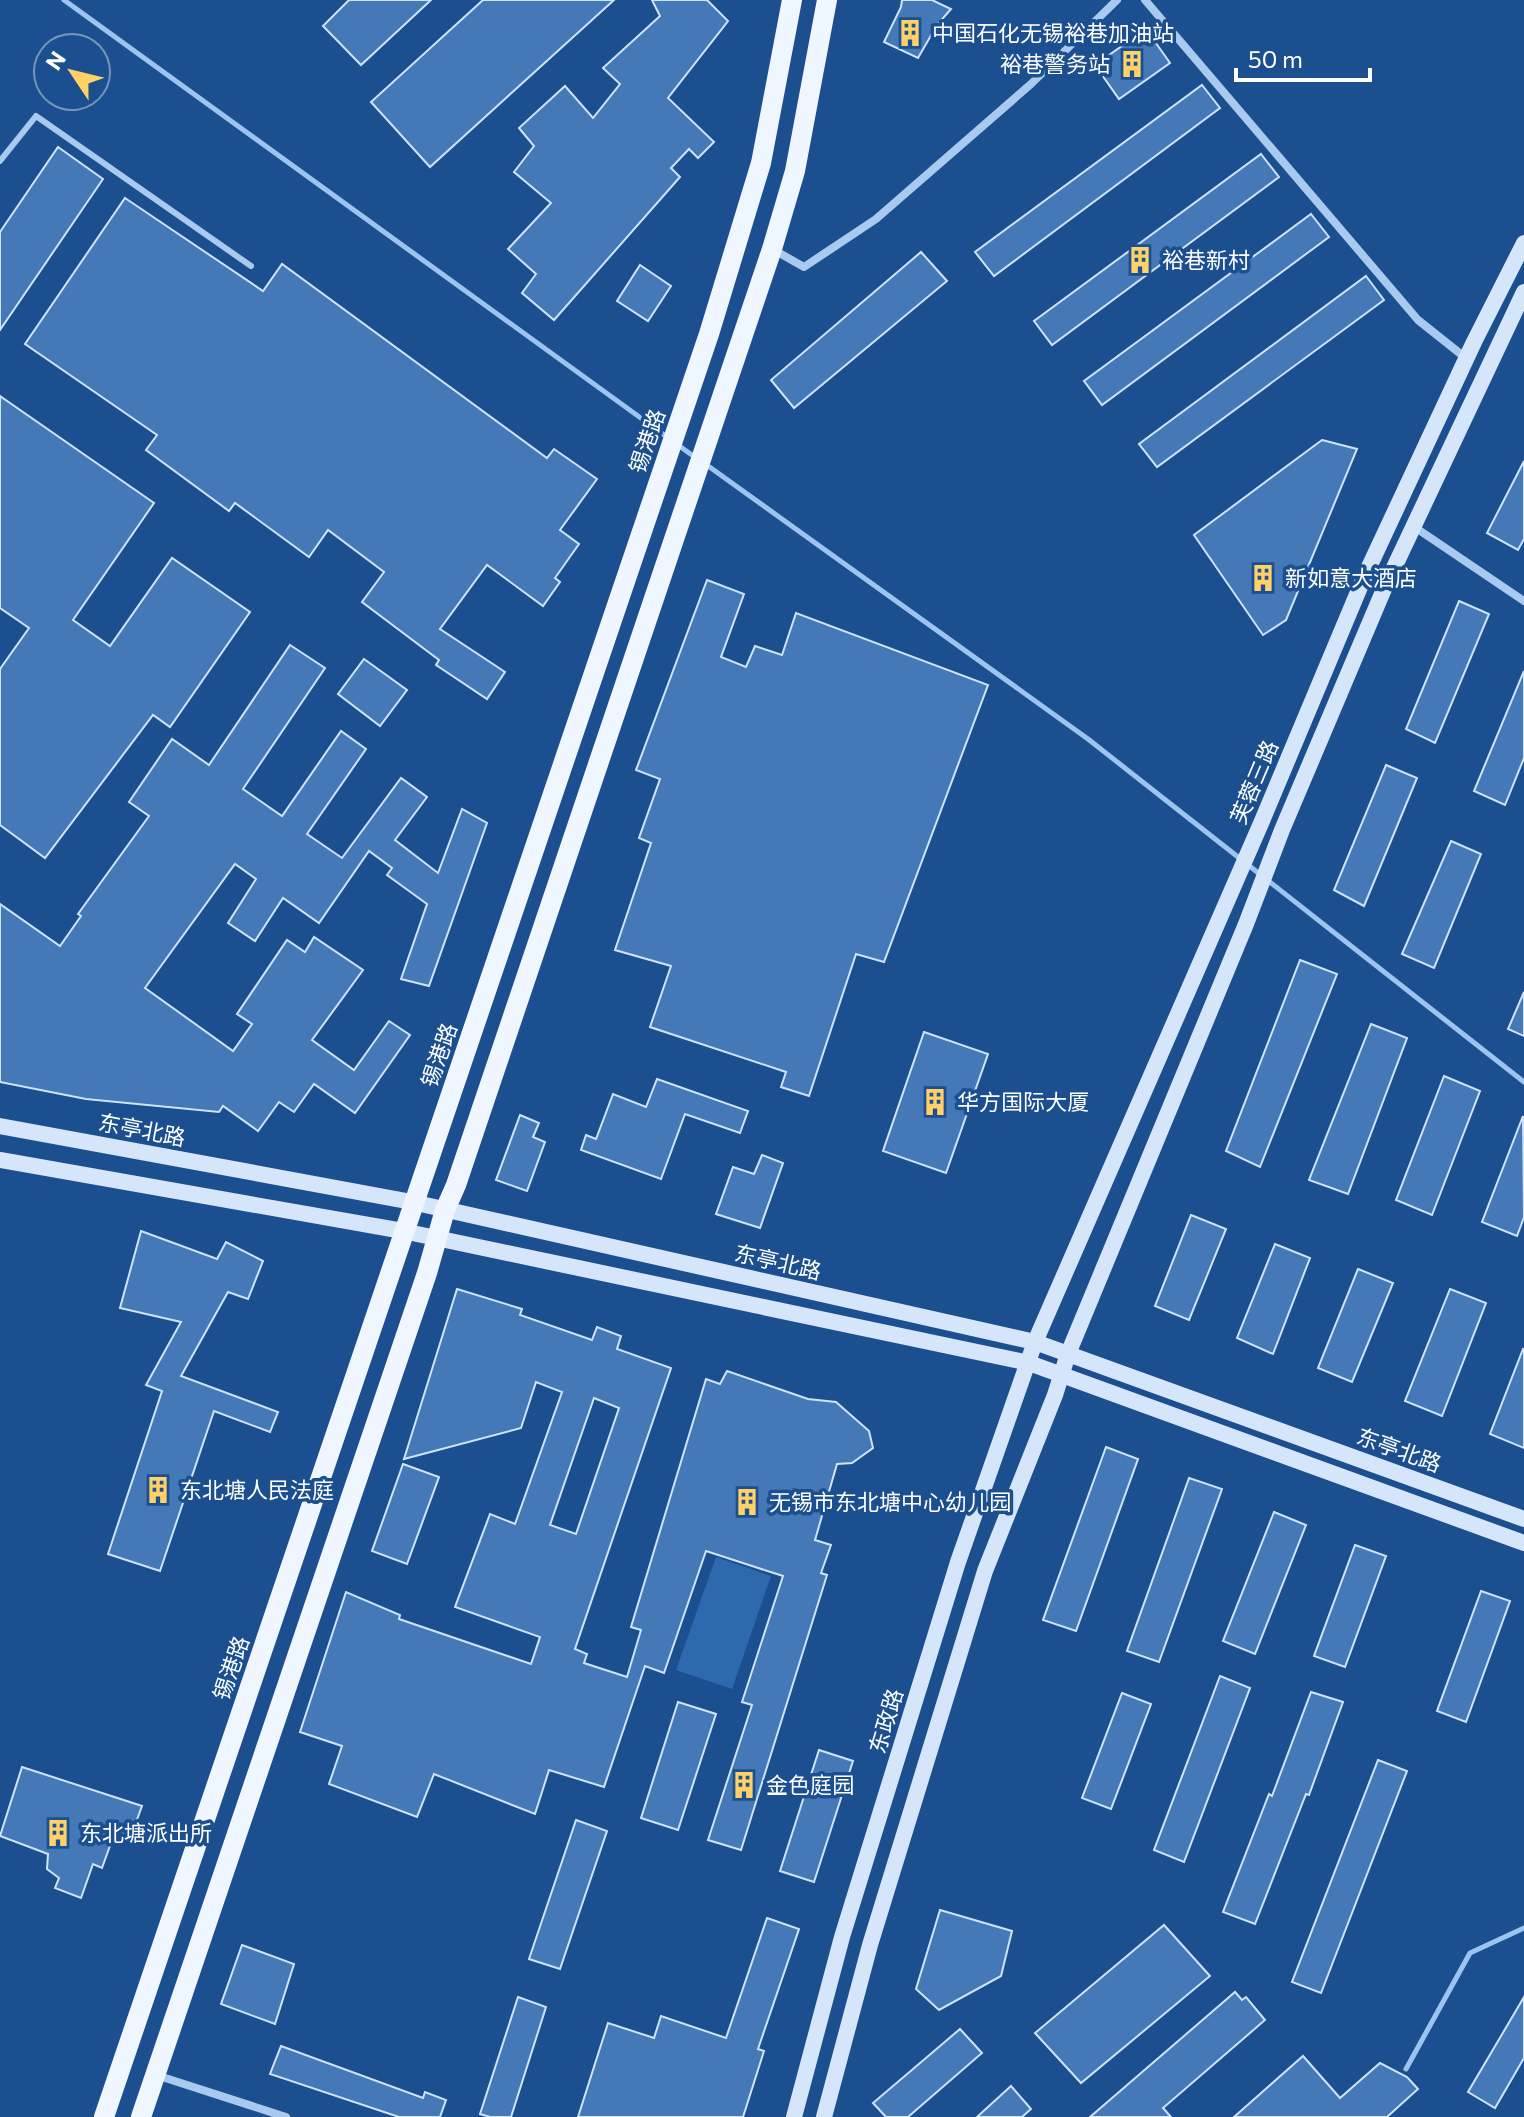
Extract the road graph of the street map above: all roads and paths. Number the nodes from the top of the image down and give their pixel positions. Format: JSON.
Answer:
{"nodes":[{"id":1,"x":792,"y":0,"type":"edge"},
{"id":2,"x":827,"y":0,"type":"edge"},
{"id":3,"x":1117,"y":0,"type":"edge"},
{"id":4,"x":1145,"y":0,"type":"edge"},
{"id":5,"x":0,"y":161,"type":"edge"},
{"id":6,"x":1524,"y":243,"type":"edge"},
{"id":7,"x":772,"y":249,"type":"junction"},
{"id":8,"x":251,"y":266,"type":"dead end"},
{"id":9,"x":1524,"y":292,"type":"edge"},
{"id":10,"x":1467,"y":359,"type":"junction"},
{"id":11,"x":1413,"y":526,"type":"junction"},
{"id":12,"x":1524,"y":601,"type":"edge"},
{"id":13,"x":0,"y":1126,"type":"edge"},
{"id":14,"x":0,"y":1160,"type":"edge"},
{"id":15,"x":412,"y":1202,"type":"junction"},
{"id":16,"x":445,"y":1210,"type":"junction"},
{"id":17,"x":403,"y":1231,"type":"junction"},
{"id":18,"x":437,"y":1238,"type":"junction"},
{"id":19,"x":1035,"y":1342,"type":"junction"},
{"id":20,"x":1068,"y":1354,"type":"junction"},
{"id":21,"x":1029,"y":1363,"type":"junction"},
{"id":22,"x":1062,"y":1375,"type":"junction"},
{"id":23,"x":1524,"y":1519,"type":"edge"},
{"id":24,"x":1524,"y":1543,"type":"edge"},
{"id":25,"x":155,"y":2075,"type":"junction"},
{"id":26,"x":104,"y":2117,"type":"edge"},
{"id":27,"x":141,"y":2117,"type":"edge"},
{"id":28,"x":286,"y":2117,"type":"edge"},
{"id":29,"x":794,"y":2117,"type":"edge"},
{"id":30,"x":824,"y":2117,"type":"edge"}],
"edges":[{"from":1,"to":15,"type":"main road","name":"锡港路"},
{"from":2,"to":7,"type":"main road"},
{"from":3,"to":7,"type":"street"},
{"from":4,"to":10,"type":"street"},
{"from":5,"to":8,"type":"lane"},
{"from":6,"to":10,"type":"main road","name":"芙蓉三路"},
{"from":7,"to":16,"type":"main road"},
{"from":9,"to":11,"type":"main road","name":"芙蓉三路"},
{"from":10,"to":19,"type":"main road","name":"芙蓉三路"},
{"from":11,"to":12,"type":"street"},
{"from":11,"to":20,"type":"main road","name":"芙蓉三路"},
{"from":13,"to":15,"type":"main road","name":"东亭北路"},
{"from":14,"to":17,"type":"main road","name":"东亭北路"},
{"from":15,"to":16,"type":"main road","name":"东亭北路"},
{"from":15,"to":17,"type":"main road","name":"锡港路"},
{"from":16,"to":18,"type":"main road"},
{"from":16,"to":19,"type":"main road","name":"东亭北路"},
{"from":17,"to":18,"type":"main road","name":"东亭北路"},
{"from":17,"to":26,"type":"main road","name":"锡港路"},
{"from":18,"to":21,"type":"main road","name":"东亭北路"},
{"from":18,"to":25,"type":"main road"},
{"from":19,"to":20,"type":"main road","name":"东亭北路"},
{"from":19,"to":21,"type":"main road","name":"东政路"},
{"from":20,"to":22,"type":"main road"},
{"from":20,"to":23,"type":"main road","name":"东亭北路"},
{"from":21,"to":22,"type":"main road","name":"东亭北路"},
{"from":21,"to":29,"type":"main road","name":"东政路"},
{"from":22,"to":24,"type":"main road","name":"东亭北路"},
{"from":22,"to":30,"type":"main road"},
{"from":25,"to":27,"type":"main road"},
{"from":25,"to":28,"type":"street"}]}
